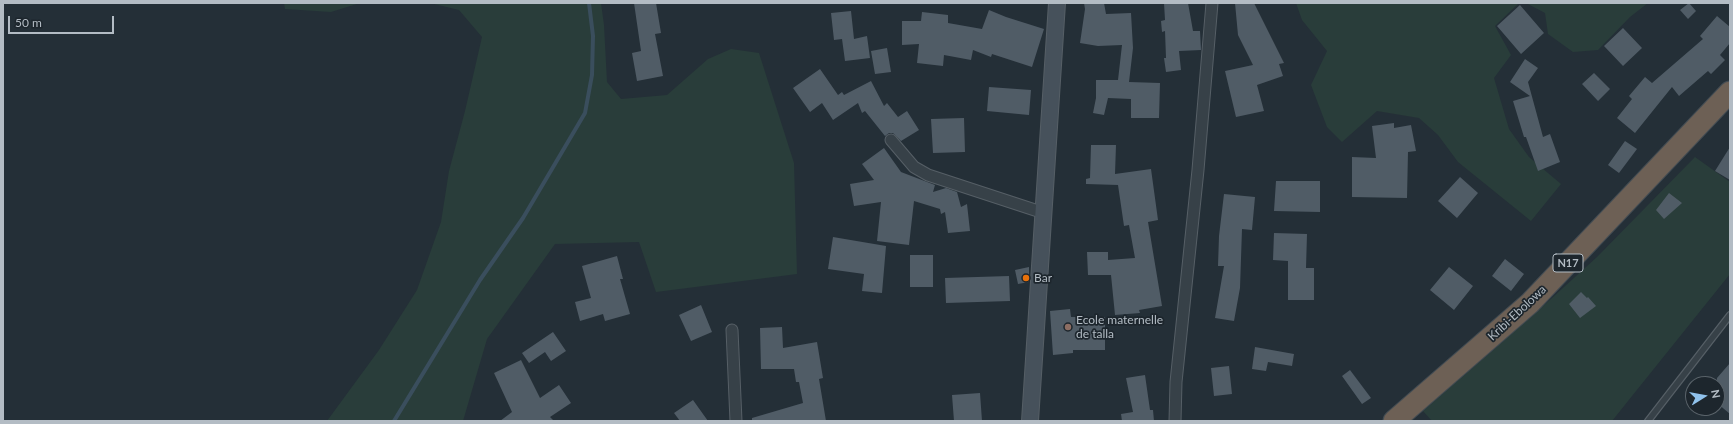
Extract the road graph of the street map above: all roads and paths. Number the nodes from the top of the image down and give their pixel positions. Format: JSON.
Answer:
{"nodes":[{"id":1,"x":1057,"y":3,"type":"edge"},
{"id":2,"x":1212,"y":3,"type":"edge"},
{"id":3,"x":1730,"y":92,"type":"edge"},
{"id":4,"x":891,"y":140,"type":"dead end"},
{"id":5,"x":1044,"y":213,"type":"junction"},
{"id":6,"x":1730,"y":314,"type":"edge"},
{"id":7,"x":732,"y":330,"type":"dead end"},
{"id":8,"x":736,"y":421,"type":"edge"},
{"id":9,"x":1030,"y":421,"type":"edge"},
{"id":10,"x":1175,"y":421,"type":"edge"},
{"id":11,"x":1394,"y":421,"type":"edge"},
{"id":12,"x":1648,"y":421,"type":"edge"}],
"edges":[{"from":1,"to":5,"type":"street"},
{"from":2,"to":10,"type":"street"},
{"from":3,"to":11,"type":"highway","name":"Kribi-Ebolowa","number":"N17"},
{"from":4,"to":5,"type":"street"},
{"from":5,"to":9,"type":"street"},
{"from":6,"to":12,"type":"lane"},
{"from":7,"to":8,"type":"street"}]}
